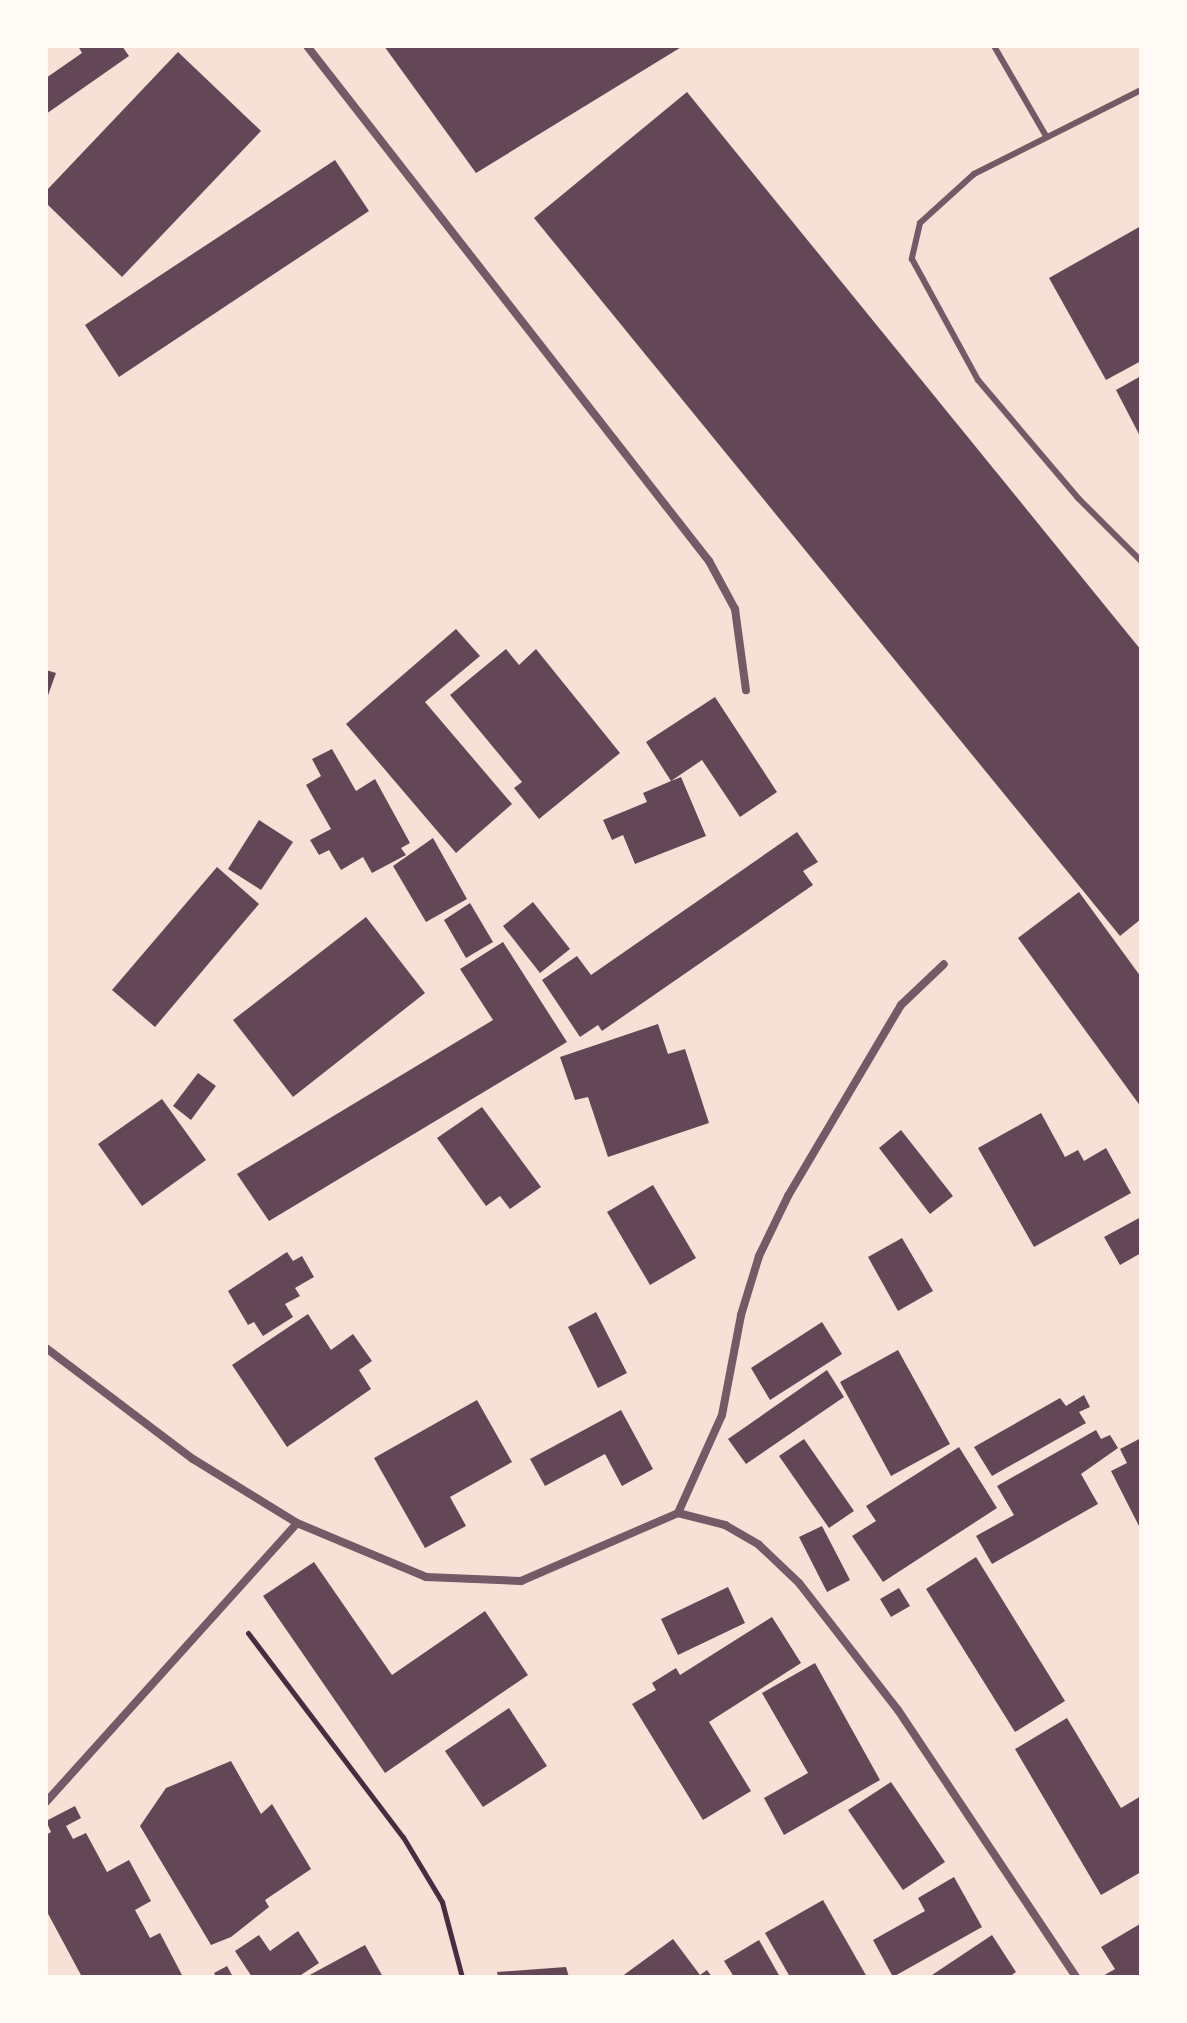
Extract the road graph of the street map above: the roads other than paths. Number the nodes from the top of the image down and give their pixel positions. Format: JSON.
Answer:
{"nodes":[{"id":1,"x":307,"y":46,"type":"edge"},
{"id":2,"x":994,"y":46,"type":"edge"},
{"id":3,"x":1141,"y":90,"type":"edge"},
{"id":4,"x":1046,"y":136,"type":"junction"},
{"id":5,"x":1141,"y":561,"type":"edge"},
{"id":6,"x":746,"y":690,"type":"dead end"},
{"id":7,"x":944,"y":964,"type":"dead end"},
{"id":8,"x":46,"y":1348,"type":"edge"},
{"id":9,"x":678,"y":1513,"type":"junction"},
{"id":10,"x":297,"y":1523,"type":"junction"},
{"id":11,"x":46,"y":1802,"type":"edge"},
{"id":12,"x":1076,"y":1977,"type":"edge"}],
"edges":[{"from":1,"to":6,"type":"street"},
{"from":2,"to":4,"type":"lane"},
{"from":3,"to":4,"type":"lane"},
{"from":4,"to":5,"type":"lane"},
{"from":7,"to":9,"type":"street"},
{"from":8,"to":10,"type":"street"},
{"from":9,"to":10,"type":"street"},
{"from":9,"to":12,"type":"street"},
{"from":10,"to":11,"type":"street"}]}
